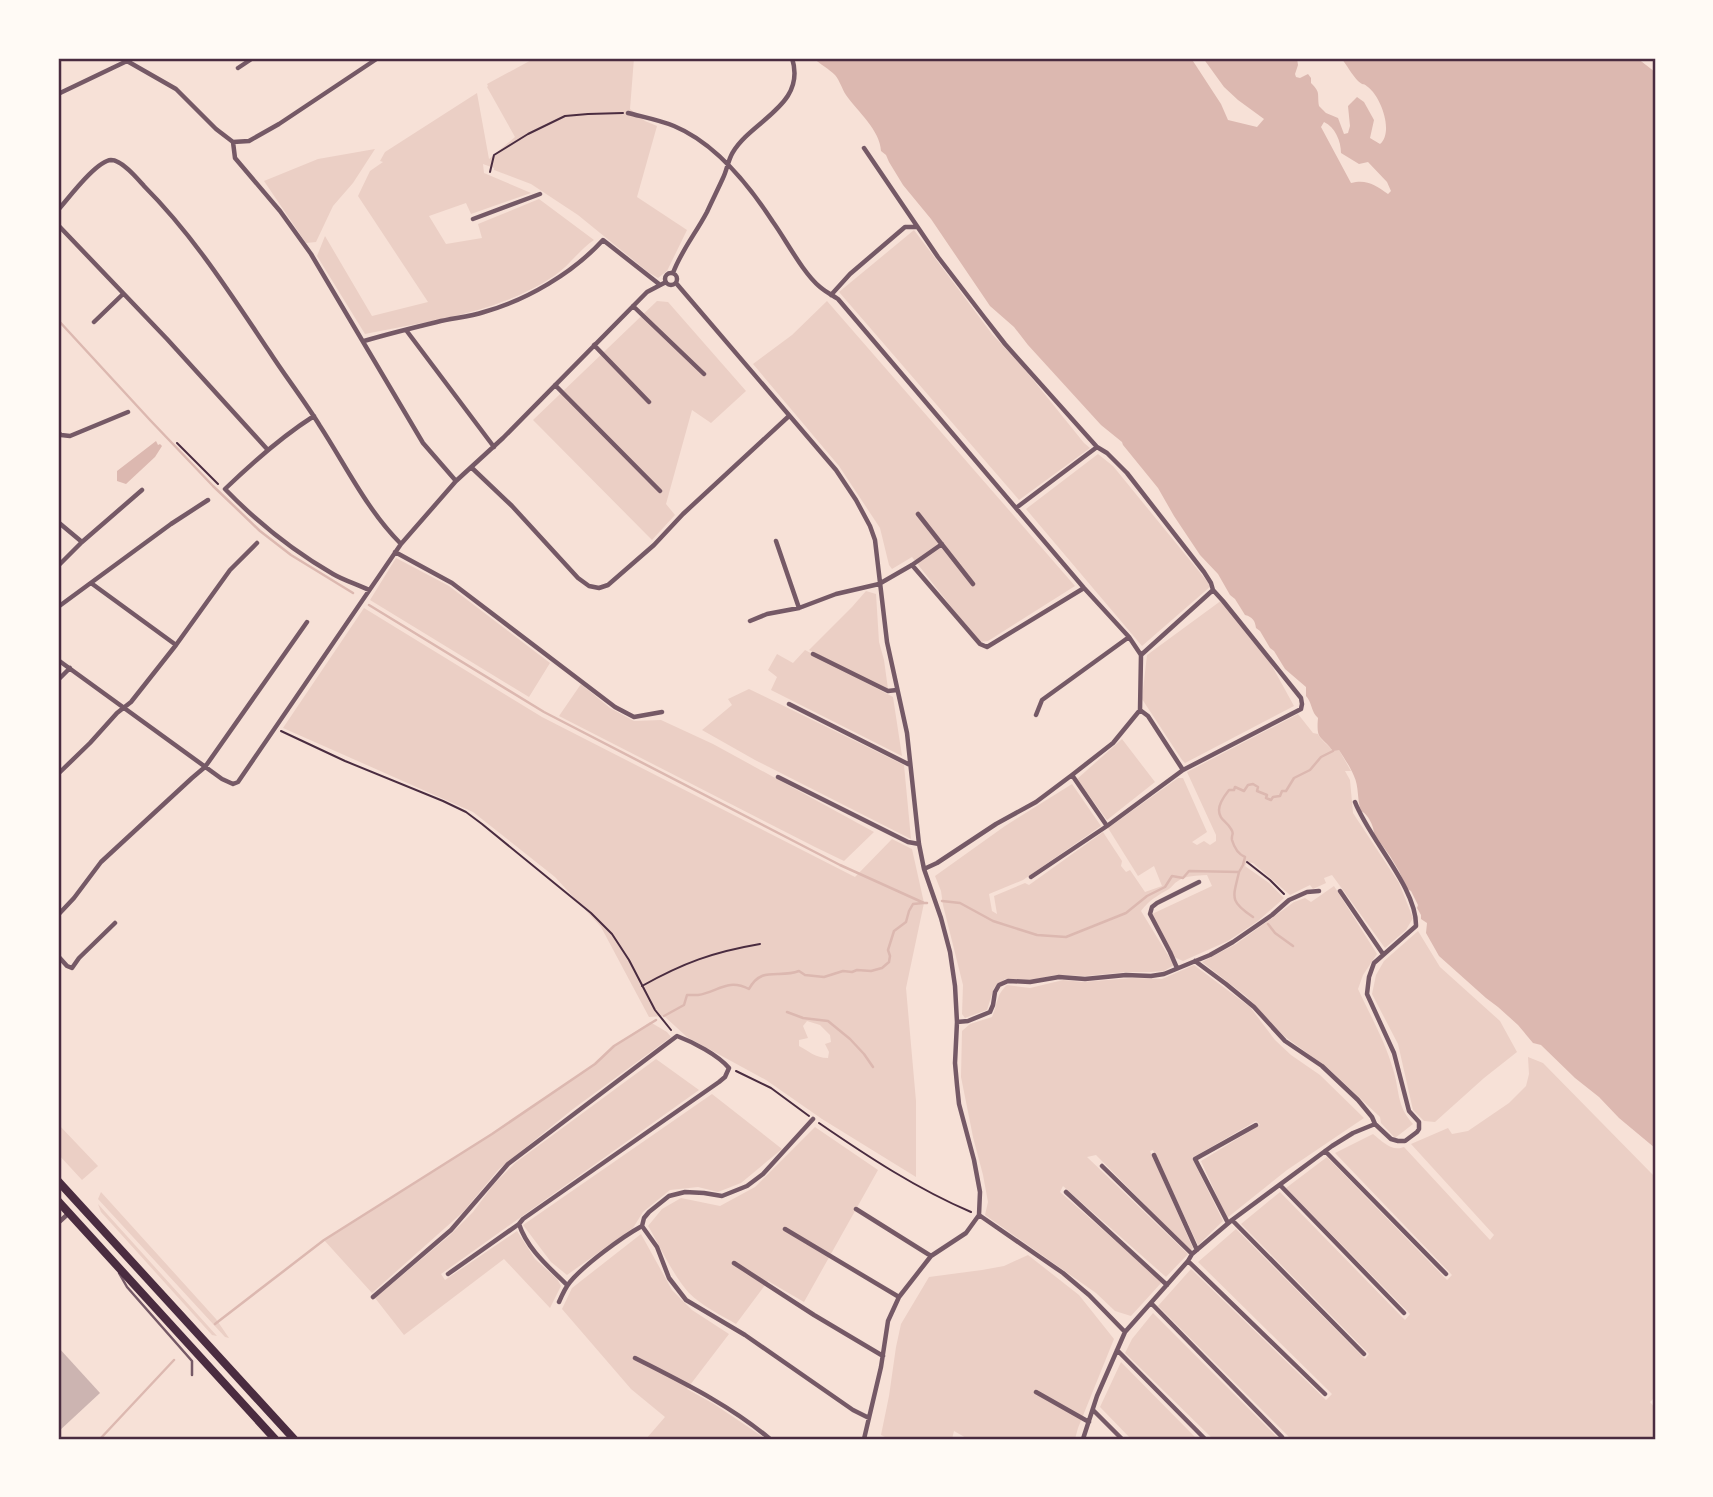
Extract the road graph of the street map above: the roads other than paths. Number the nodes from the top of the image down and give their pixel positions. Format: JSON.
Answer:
{"nodes":[{"id":1,"x":253,"y":58,"type":"edge"},
{"id":2,"x":378,"y":58,"type":"edge"},
{"id":3,"x":792,"y":58,"type":"edge"},
{"id":4,"x":126,"y":59,"type":"edge"},
{"id":5,"x":238,"y":68,"type":"dead end"},
{"id":6,"x":58,"y":94,"type":"edge"},
{"id":7,"x":628,"y":113,"type":"road end"},
{"id":8,"x":233,"y":142,"type":"junction"},
{"id":9,"x":864,"y":148,"type":"dead end"},
{"id":10,"x":728,"y":166,"type":"junction"},
{"id":11,"x":540,"y":194,"type":"dead end"},
{"id":12,"x":58,"y":211,"type":"edge"},
{"id":13,"x":473,"y":219,"type":"dead end"},
{"id":14,"x":58,"y":225,"type":"edge"},
{"id":15,"x":917,"y":227,"type":"junction"},
{"id":16,"x":673,"y":273,"type":"junction"},
{"id":17,"x":666,"y":282,"type":"junction"},
{"id":18,"x":659,"y":284,"type":"junction"},
{"id":19,"x":676,"y":284,"type":"junction"},
{"id":20,"x":123,"y":294,"type":"junction"},
{"id":21,"x":831,"y":295,"type":"junction"},
{"id":22,"x":632,"y":306,"type":"junction"},
{"id":23,"x":94,"y":322,"type":"dead end"},
{"id":24,"x":406,"y":330,"type":"junction"},
{"id":25,"x":364,"y":341,"type":"junction"},
{"id":26,"x":594,"y":345,"type":"junction"},
{"id":27,"x":704,"y":374,"type":"dead end"},
{"id":28,"x":555,"y":385,"type":"junction"},
{"id":29,"x":649,"y":402,"type":"dead end"},
{"id":30,"x":128,"y":412,"type":"dead end"},
{"id":31,"x":314,"y":416,"type":"junction"},
{"id":32,"x":789,"y":416,"type":"junction"},
{"id":33,"x":58,"y":432,"type":"edge"},
{"id":34,"x":494,"y":447,"type":"junction"},
{"id":35,"x":1097,"y":447,"type":"junction"},
{"id":36,"x":267,"y":449,"type":"junction"},
{"id":37,"x":472,"y":468,"type":"junction"},
{"id":38,"x":456,"y":481,"type":"junction"},
{"id":39,"x":142,"y":490,"type":"dead end"},
{"id":40,"x":660,"y":491,"type":"dead end"},
{"id":41,"x":208,"y":500,"type":"dead end"},
{"id":42,"x":1016,"y":508,"type":"junction"},
{"id":43,"x":918,"y":514,"type":"dead end"},
{"id":44,"x":58,"y":522,"type":"edge"},
{"id":45,"x":776,"y":541,"type":"dead end"},
{"id":46,"x":82,"y":542,"type":"junction"},
{"id":47,"x":257,"y":543,"type":"dead end"},
{"id":48,"x":401,"y":544,"type":"junction"},
{"id":49,"x":942,"y":544,"type":"junction"},
{"id":50,"x":396,"y":552,"type":"junction"},
{"id":51,"x":912,"y":565,"type":"junction"},
{"id":52,"x":58,"y":566,"type":"edge"},
{"id":53,"x":92,"y":583,"type":"junction"},
{"id":54,"x":879,"y":584,"type":"junction"},
{"id":55,"x":972,"y":584,"type":"dead end"},
{"id":56,"x":1084,"y":588,"type":"junction"},
{"id":57,"x":369,"y":590,"type":"junction"},
{"id":58,"x":1213,"y":590,"type":"junction"},
{"id":59,"x":58,"y":607,"type":"edge"},
{"id":60,"x":799,"y":608,"type":"junction"},
{"id":61,"x":750,"y":621,"type":"dead end"},
{"id":62,"x":307,"y":622,"type":"dead end"},
{"id":63,"x":1129,"y":637,"type":"junction"},
{"id":64,"x":176,"y":645,"type":"junction"},
{"id":65,"x":813,"y":654,"type":"dead end"},
{"id":66,"x":1140,"y":655,"type":"junction"},
{"id":67,"x":58,"y":660,"type":"edge"},
{"id":68,"x":70,"y":668,"type":"junction"},
{"id":69,"x":58,"y":680,"type":"edge"},
{"id":70,"x":897,"y":690,"type":"junction"},
{"id":71,"x":789,"y":704,"type":"dead end"},
{"id":72,"x":123,"y":708,"type":"junction"},
{"id":73,"x":1140,"y":710,"type":"junction"},
{"id":74,"x":662,"y":712,"type":"dead end"},
{"id":75,"x":1036,"y":715,"type":"dead end"},
{"id":76,"x":911,"y":765,"type":"junction"},
{"id":77,"x":205,"y":767,"type":"junction"},
{"id":78,"x":1183,"y":770,"type":"junction"},
{"id":79,"x":58,"y":774,"type":"edge"},
{"id":80,"x":1072,"y":775,"type":"junction"},
{"id":81,"x":778,"y":777,"type":"dead end"},
{"id":82,"x":1355,"y":802,"type":"dead end"},
{"id":83,"x":1107,"y":826,"type":"junction"},
{"id":84,"x":919,"y":844,"type":"junction"},
{"id":85,"x":924,"y":869,"type":"junction"},
{"id":86,"x":1031,"y":877,"type":"dead end"},
{"id":87,"x":1199,"y":882,"type":"dead end"},
{"id":88,"x":1319,"y":891,"type":"dead end"},
{"id":89,"x":1340,"y":891,"type":"dead end"},
{"id":90,"x":58,"y":915,"type":"edge"},
{"id":91,"x":115,"y":923,"type":"dead end"},
{"id":92,"x":1383,"y":954,"type":"junction"},
{"id":93,"x":58,"y":956,"type":"edge"},
{"id":94,"x":1195,"y":961,"type":"junction"},
{"id":95,"x":1177,"y":968,"type":"junction"},
{"id":96,"x":957,"y":1022,"type":"junction"},
{"id":97,"x":813,"y":1119,"type":"road end"},
{"id":98,"x":1375,"y":1124,"type":"junction"},
{"id":99,"x":1256,"y":1125,"type":"dead end"},
{"id":100,"x":1325,"y":1151,"type":"junction"},
{"id":101,"x":1154,"y":1155,"type":"dead end"},
{"id":102,"x":1102,"y":1166,"type":"dead end"},
{"id":103,"x":58,"y":1181,"type":"edge"},
{"id":104,"x":1280,"y":1185,"type":"junction"},
{"id":105,"x":1066,"y":1192,"type":"dead end"},
{"id":106,"x":58,"y":1201,"type":"edge"},
{"id":107,"x":79,"y":1204,"type":"junction"},
{"id":108,"x":856,"y":1209,"type":"dead end"},
{"id":109,"x":69,"y":1213,"type":"junction"},
{"id":110,"x":979,"y":1215,"type":"junction"},
{"id":111,"x":1230,"y":1222,"type":"junction"},
{"id":112,"x":58,"y":1223,"type":"edge"},
{"id":113,"x":519,"y":1224,"type":"junction"},
{"id":114,"x":642,"y":1226,"type":"junction"},
{"id":115,"x":785,"y":1229,"type":"dead end"},
{"id":116,"x":1195,"y":1252,"type":"junction"},
{"id":117,"x":931,"y":1256,"type":"junction"},
{"id":118,"x":1188,"y":1261,"type":"junction"},
{"id":119,"x":734,"y":1263,"type":"dead end"},
{"id":120,"x":117,"y":1266,"type":"junction"},
{"id":121,"x":448,"y":1274,"type":"dead end"},
{"id":122,"x":1446,"y":1274,"type":"dead end"},
{"id":123,"x":567,"y":1284,"type":"junction"},
{"id":124,"x":1167,"y":1285,"type":"junction"},
{"id":125,"x":373,"y":1297,"type":"dead end"},
{"id":126,"x":899,"y":1297,"type":"junction"},
{"id":127,"x":559,"y":1302,"type":"dead end"},
{"id":128,"x":1151,"y":1303,"type":"junction"},
{"id":129,"x":1404,"y":1313,"type":"dead end"},
{"id":130,"x":1125,"y":1332,"type":"junction"},
{"id":131,"x":1117,"y":1350,"type":"junction"},
{"id":132,"x":1364,"y":1354,"type":"dead end"},
{"id":133,"x":883,"y":1356,"type":"junction"},
{"id":134,"x":635,"y":1358,"type":"dead end"},
{"id":135,"x":192,"y":1375,"type":"dead end"},
{"id":136,"x":1036,"y":1392,"type":"dead end"},
{"id":137,"x":1325,"y":1394,"type":"dead end"},
{"id":138,"x":1093,"y":1410,"type":"junction"},
{"id":139,"x":869,"y":1418,"type":"junction"},
{"id":140,"x":1089,"y":1422,"type":"junction"},
{"id":141,"x":1282,"y":1437,"type":"dead end"},
{"id":142,"x":275,"y":1439,"type":"edge"},
{"id":143,"x":294,"y":1439,"type":"edge"},
{"id":144,"x":770,"y":1439,"type":"edge"},
{"id":145,"x":864,"y":1439,"type":"edge"},
{"id":146,"x":1083,"y":1439,"type":"edge"},
{"id":147,"x":1122,"y":1439,"type":"edge"},
{"id":148,"x":1205,"y":1439,"type":"edge"}],
"edges":[{"from":1,"to":5,"type":"street"},
{"from":2,"to":8,"type":"street"},
{"from":3,"to":10,"type":"street"},
{"from":4,"to":6,"type":"street"},
{"from":4,"to":8,"type":"street"},
{"from":7,"to":10,"type":"street"},
{"from":8,"to":25,"type":"street"},
{"from":9,"to":15,"type":"street"},
{"from":10,"to":16,"type":"street"},
{"from":10,"to":21,"type":"street"},
{"from":11,"to":13,"type":"street"},
{"from":12,"to":31,"type":"street"},
{"from":14,"to":20,"type":"street"},
{"from":15,"to":21,"type":"street"},
{"from":15,"to":35,"type":"street"},
{"from":16,"to":17,"type":"street"},
{"from":16,"to":19,"type":"street"},
{"from":17,"to":18,"type":"street"},
{"from":17,"to":19,"type":"street"},
{"from":18,"to":22,"type":"street"},
{"from":18,"to":24,"type":"street"},
{"from":19,"to":32,"type":"street"},
{"from":20,"to":23,"type":"street"},
{"from":20,"to":36,"type":"street"},
{"from":21,"to":42,"type":"street"},
{"from":22,"to":26,"type":"street"},
{"from":22,"to":27,"type":"street"},
{"from":24,"to":25,"type":"street"},
{"from":24,"to":34,"type":"street"},
{"from":25,"to":38,"type":"street"},
{"from":26,"to":28,"type":"street"},
{"from":26,"to":29,"type":"street"},
{"from":28,"to":34,"type":"street"},
{"from":28,"to":40,"type":"street"},
{"from":30,"to":33,"type":"street"},
{"from":31,"to":36,"type":"street"},
{"from":31,"to":48,"type":"street"},
{"from":32,"to":37,"type":"street"},
{"from":32,"to":54,"type":"street"},
{"from":34,"to":37,"type":"street"},
{"from":35,"to":42,"type":"street"},
{"from":35,"to":58,"type":"street"},
{"from":36,"to":57,"type":"street"},
{"from":37,"to":38,"type":"street"},
{"from":38,"to":48,"type":"street"},
{"from":39,"to":46,"type":"street"},
{"from":41,"to":53,"type":"street"},
{"from":42,"to":56,"type":"street"},
{"from":43,"to":49,"type":"street"},
{"from":44,"to":46,"type":"street"},
{"from":45,"to":60,"type":"street"},
{"from":46,"to":52,"type":"street"},
{"from":47,"to":64,"type":"street"},
{"from":48,"to":50,"type":"street"},
{"from":49,"to":51,"type":"street"},
{"from":49,"to":55,"type":"street"},
{"from":50,"to":57,"type":"street"},
{"from":50,"to":74,"type":"street"},
{"from":51,"to":54,"type":"street"},
{"from":51,"to":56,"type":"street"},
{"from":53,"to":59,"type":"street"},
{"from":53,"to":64,"type":"street"},
{"from":54,"to":60,"type":"street"},
{"from":54,"to":70,"type":"street"},
{"from":56,"to":63,"type":"street"},
{"from":57,"to":77,"type":"street"},
{"from":58,"to":66,"type":"street"},
{"from":58,"to":78,"type":"street"},
{"from":60,"to":61,"type":"street"},
{"from":62,"to":77,"type":"street"},
{"from":63,"to":66,"type":"street"},
{"from":63,"to":75,"type":"street"},
{"from":64,"to":72,"type":"street"},
{"from":65,"to":70,"type":"street"},
{"from":66,"to":73,"type":"street"},
{"from":67,"to":68,"type":"street"},
{"from":68,"to":69,"type":"street"},
{"from":68,"to":72,"type":"street"},
{"from":70,"to":76,"type":"street"},
{"from":71,"to":76,"type":"street"},
{"from":72,"to":77,"type":"street"},
{"from":72,"to":79,"type":"street"},
{"from":73,"to":78,"type":"street"},
{"from":73,"to":80,"type":"street"},
{"from":76,"to":84,"type":"street"},
{"from":77,"to":90,"type":"street"},
{"from":78,"to":83,"type":"street"},
{"from":80,"to":83,"type":"street"},
{"from":80,"to":85,"type":"street"},
{"from":81,"to":84,"type":"street"},
{"from":82,"to":92,"type":"street"},
{"from":83,"to":86,"type":"street"},
{"from":84,"to":85,"type":"street"},
{"from":85,"to":96,"type":"street"},
{"from":87,"to":95,"type":"street"},
{"from":88,"to":94,"type":"street"},
{"from":89,"to":92,"type":"street"},
{"from":91,"to":93,"type":"street"},
{"from":92,"to":98,"type":"street"},
{"from":94,"to":95,"type":"street"},
{"from":94,"to":98,"type":"street"},
{"from":95,"to":96,"type":"street"},
{"from":96,"to":110,"type":"street"},
{"from":97,"to":114,"type":"street"},
{"from":98,"to":100,"type":"street"},
{"from":99,"to":111,"type":"street"},
{"from":100,"to":104,"type":"street"},
{"from":100,"to":122,"type":"street"},
{"from":101,"to":116,"type":"street"},
{"from":102,"to":116,"type":"street"},
{"from":103,"to":107,"type":"highway"},
{"from":104,"to":111,"type":"street"},
{"from":104,"to":129,"type":"street"},
{"from":105,"to":124,"type":"street"},
{"from":106,"to":109,"type":"highway"},
{"from":107,"to":109,"type":"highway"},
{"from":107,"to":143,"type":"highway"},
{"from":108,"to":117,"type":"street"},
{"from":109,"to":112,"type":"street"},
{"from":109,"to":120,"type":"highway"},
{"from":110,"to":117,"type":"street"},
{"from":110,"to":130,"type":"street"},
{"from":111,"to":116,"type":"street"},
{"from":111,"to":132,"type":"street"},
{"from":113,"to":121,"type":"street"},
{"from":113,"to":123,"type":"street"},
{"from":113,"to":125,"type":"street"},
{"from":114,"to":123,"type":"street"},
{"from":114,"to":139,"type":"street"},
{"from":115,"to":126,"type":"street"},
{"from":116,"to":118,"type":"street"},
{"from":117,"to":126,"type":"street"},
{"from":118,"to":124,"type":"street"},
{"from":118,"to":137,"type":"street"},
{"from":119,"to":133,"type":"street"},
{"from":120,"to":135,"type":"lane"},
{"from":120,"to":142,"type":"highway"},
{"from":123,"to":127,"type":"street"},
{"from":124,"to":128,"type":"street"},
{"from":126,"to":133,"type":"street"},
{"from":128,"to":130,"type":"street"},
{"from":128,"to":141,"type":"street"},
{"from":130,"to":131,"type":"street"},
{"from":131,"to":138,"type":"street"},
{"from":131,"to":148,"type":"street"},
{"from":133,"to":139,"type":"street"},
{"from":134,"to":144,"type":"street"},
{"from":136,"to":140,"type":"street"},
{"from":138,"to":140,"type":"street"},
{"from":138,"to":147,"type":"street"},
{"from":139,"to":145,"type":"street"},
{"from":140,"to":146,"type":"street"}]}
